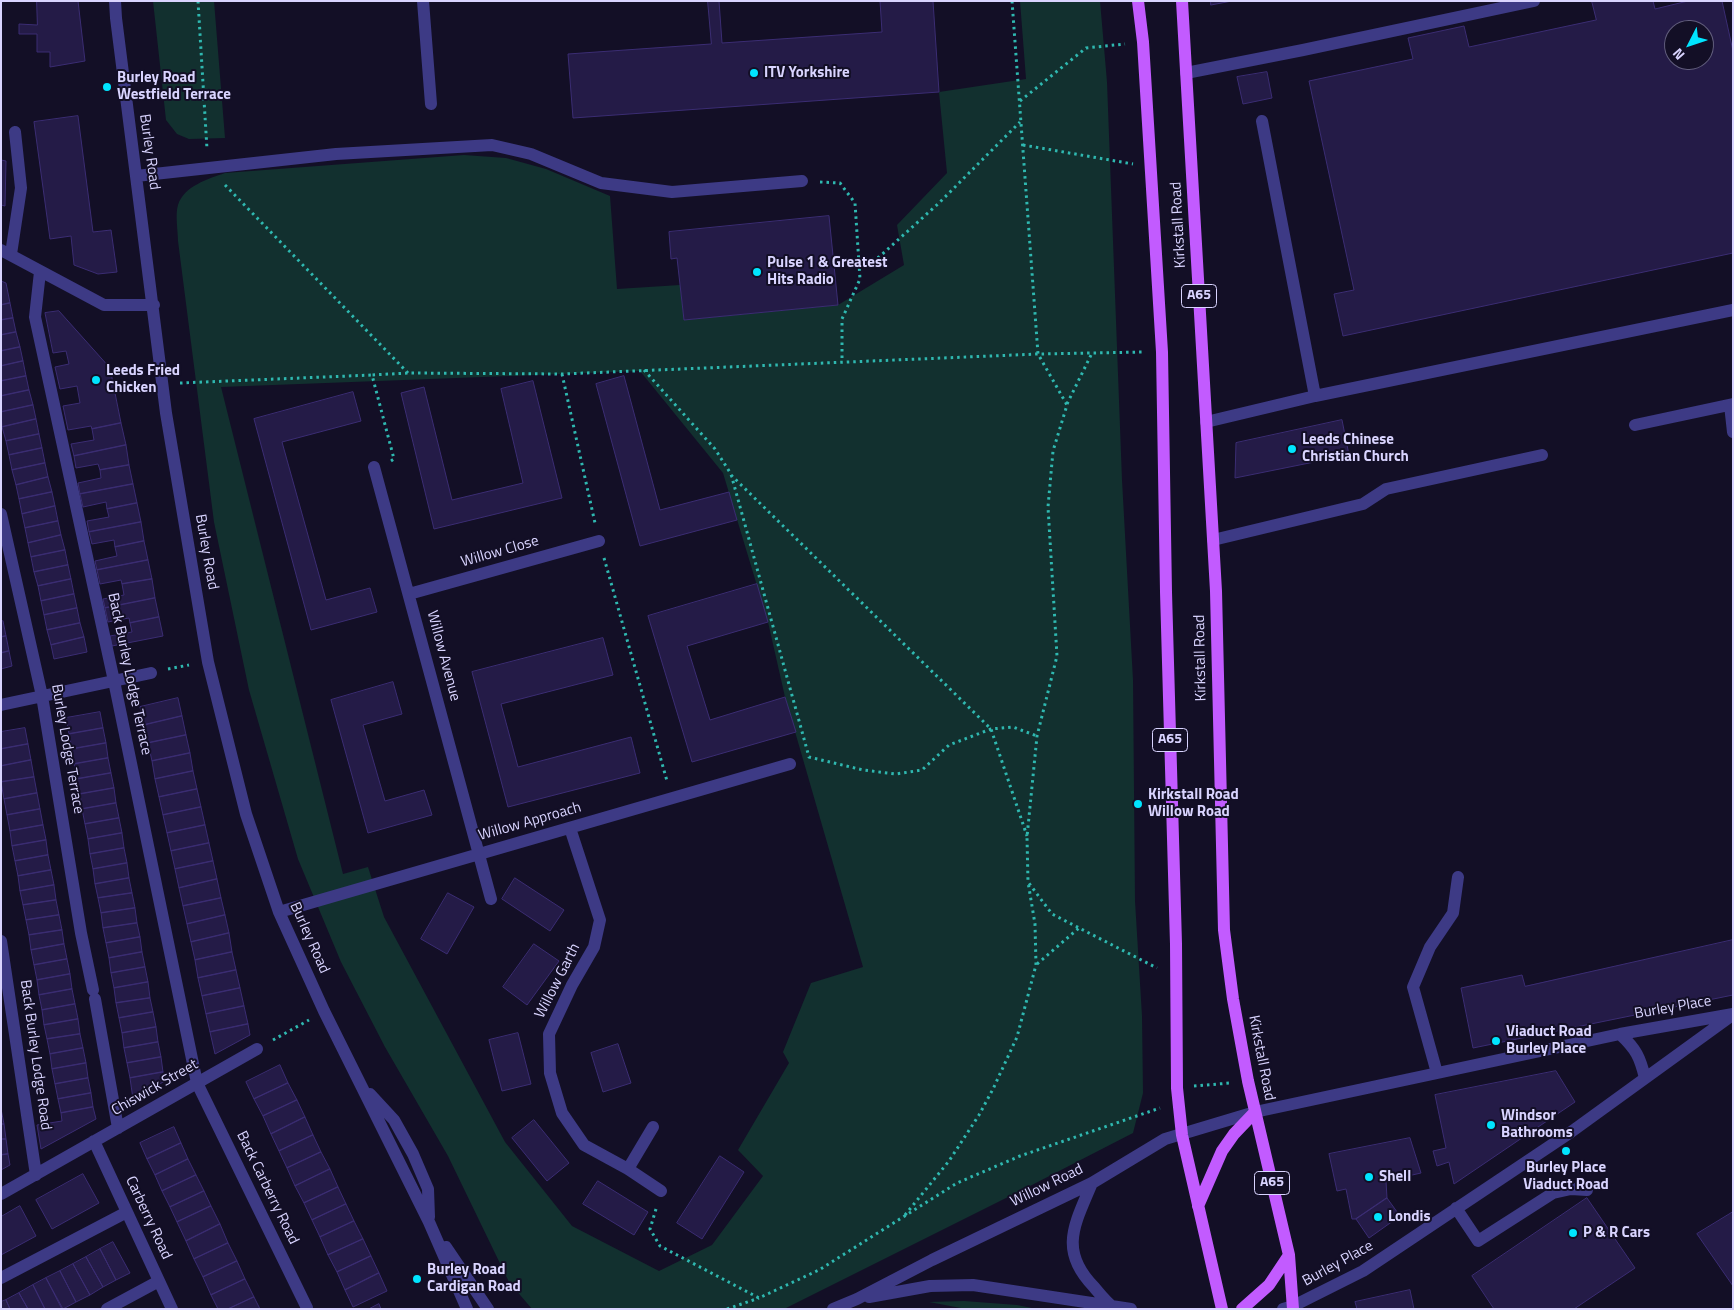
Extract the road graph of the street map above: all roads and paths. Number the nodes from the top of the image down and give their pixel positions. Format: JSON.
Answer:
{"nodes":[{"id":1,"x":115,"y":1,"type":"edge"},
{"id":2,"x":198,"y":1,"type":"edge"},
{"id":3,"x":423,"y":1,"type":"edge"},
{"id":4,"x":1012,"y":1,"type":"edge"},
{"id":5,"x":1138,"y":1,"type":"edge"},
{"id":6,"x":1182,"y":1,"type":"edge"},
{"id":7,"x":1534,"y":1,"type":"edge"},
{"id":8,"x":1143,"y":42,"type":"junction"},
{"id":9,"x":1186,"y":72,"type":"junction"},
{"id":10,"x":1020,"y":102,"type":"junction"},
{"id":11,"x":431,"y":104,"type":"dead end"},
{"id":12,"x":1262,"y":121,"type":"dead end"},
{"id":13,"x":1021,"y":122,"type":"junction"},
{"id":14,"x":15,"y":132,"type":"dead end"},
{"id":15,"x":1023,"y":145,"type":"junction"},
{"id":16,"x":1151,"y":166,"type":"junction"},
{"id":17,"x":208,"y":167,"type":"junction"},
{"id":18,"x":136,"y":176,"type":"junction"},
{"id":19,"x":802,"y":181,"type":"joint"},
{"id":20,"x":6,"y":252,"type":"edge"},
{"id":21,"x":858,"y":264,"type":"junction"},
{"id":22,"x":40,"y":272,"type":"junction"},
{"id":23,"x":154,"y":305,"type":"junction"},
{"id":24,"x":1733,"y":310,"type":"edge"},
{"id":25,"x":1162,"y":352,"type":"junction"},
{"id":26,"x":1092,"y":353,"type":"junction"},
{"id":27,"x":1038,"y":354,"type":"junction"},
{"id":28,"x":842,"y":362,"type":"junction"},
{"id":29,"x":644,"y":369,"type":"junction"},
{"id":30,"x":408,"y":373,"type":"junction"},
{"id":31,"x":562,"y":374,"type":"junction"},
{"id":32,"x":372,"y":375,"type":"junction"},
{"id":33,"x":163,"y":384,"type":"junction"},
{"id":34,"x":1315,"y":396,"type":"junction"},
{"id":35,"x":1067,"y":404,"type":"junction"},
{"id":36,"x":1731,"y":404,"type":"edge"},
{"id":37,"x":1206,"y":422,"type":"junction"},
{"id":38,"x":1635,"y":425,"type":"dead end"},
{"id":39,"x":1733,"y":432,"type":"edge"},
{"id":40,"x":1542,"y":455,"type":"dead end"},
{"id":41,"x":374,"y":467,"type":"joint"},
{"id":42,"x":731,"y":474,"type":"junction"},
{"id":43,"x":1,"y":514,"type":"edge"},
{"id":44,"x":1213,"y":540,"type":"junction"},
{"id":45,"x":599,"y":541,"type":"junction"},
{"id":46,"x":409,"y":594,"type":"junction"},
{"id":47,"x":208,"y":662,"type":"junction"},
{"id":48,"x":150,"y":673,"type":"joint"},
{"id":49,"x":114,"y":681,"type":"junction"},
{"id":50,"x":42,"y":696,"type":"junction"},
{"id":51,"x":1,"y":705,"type":"edge"},
{"id":52,"x":991,"y":729,"type":"junction"},
{"id":53,"x":1037,"y":736,"type":"junction"},
{"id":54,"x":790,"y":764,"type":"dead end"},
{"id":55,"x":672,"y":798,"type":"junction"},
{"id":56,"x":570,"y":828,"type":"junction"},
{"id":57,"x":1027,"y":837,"type":"junction"},
{"id":58,"x":480,"y":854,"type":"junction"},
{"id":59,"x":1458,"y":877,"type":"dead end"},
{"id":60,"x":1028,"y":882,"type":"junction"},
{"id":61,"x":491,"y":899,"type":"dead end"},
{"id":62,"x":279,"y":912,"type":"junction"},
{"id":63,"x":1079,"y":928,"type":"junction"},
{"id":64,"x":1,"y":940,"type":"edge"},
{"id":65,"x":1036,"y":965,"type":"junction"},
{"id":66,"x":1176,"y":976,"type":"junction"},
{"id":67,"x":324,"y":1011,"type":"junction"},
{"id":68,"x":1733,"y":1014,"type":"edge"},
{"id":69,"x":1620,"y":1034,"type":"junction"},
{"id":70,"x":257,"y":1049,"type":"joint"},
{"id":71,"x":1437,"y":1073,"type":"junction"},
{"id":72,"x":1645,"y":1078,"type":"junction"},
{"id":73,"x":1248,"y":1081,"type":"junction"},
{"id":74,"x":197,"y":1083,"type":"junction"},
{"id":75,"x":1177,"y":1088,"type":"junction"},
{"id":76,"x":1255,"y":1112,"type":"junction"},
{"id":77,"x":653,"y":1127,"type":"dead end"},
{"id":78,"x":118,"y":1128,"type":"junction"},
{"id":79,"x":1182,"y":1135,"type":"junction"},
{"id":80,"x":94,"y":1141,"type":"junction"},
{"id":81,"x":628,"y":1169,"type":"junction"},
{"id":82,"x":36,"y":1175,"type":"junction"},
{"id":83,"x":1092,"y":1183,"type":"junction"},
{"id":84,"x":1587,"y":1190,"type":"dead end"},
{"id":85,"x":661,"y":1191,"type":"joint"},
{"id":86,"x":1,"y":1194,"type":"edge"},
{"id":87,"x":1198,"y":1206,"type":"junction"},
{"id":88,"x":1456,"y":1208,"type":"junction"},
{"id":89,"x":127,"y":1212,"type":"junction"},
{"id":90,"x":903,"y":1218,"type":"junction"},
{"id":91,"x":429,"y":1222,"type":"junction"},
{"id":92,"x":1289,"y":1255,"type":"junction"},
{"id":93,"x":1,"y":1278,"type":"edge"},
{"id":94,"x":159,"y":1281,"type":"junction"},
{"id":95,"x":759,"y":1298,"type":"junction"},
{"id":96,"x":857,"y":1299,"type":"junction"},
{"id":97,"x":1114,"y":1307,"type":"edge"},
{"id":98,"x":307,"y":1308,"type":"edge"},
{"id":99,"x":1290,"y":1308,"type":"edge"},
{"id":100,"x":107,"y":1309,"type":"edge"},
{"id":101,"x":172,"y":1309,"type":"edge"},
{"id":102,"x":466,"y":1309,"type":"edge"},
{"id":103,"x":488,"y":1309,"type":"edge"},
{"id":104,"x":727,"y":1309,"type":"edge"},
{"id":105,"x":833,"y":1309,"type":"edge"},
{"id":106,"x":1131,"y":1309,"type":"edge"},
{"id":107,"x":1222,"y":1309,"type":"edge"},
{"id":108,"x":1242,"y":1309,"type":"edge"}],
"edges":[{"from":1,"to":18,"type":"street","name":"Burley Road"},
{"from":2,"to":17,"type":"path"},
{"from":3,"to":11,"type":"street"},
{"from":4,"to":10,"type":"path"},
{"from":5,"to":8,"type":"main road","name":"Kirkstall Road","number":"A65"},
{"from":6,"to":9,"type":"main road","name":"Kirkstall Road","number":"A65"},
{"from":7,"to":9,"type":"street"},
{"from":8,"to":10,"type":"path"},
{"from":8,"to":16,"type":"main road","name":"Kirkstall Road","number":"A65"},
{"from":9,"to":37,"type":"main road","name":"Kirkstall Road","number":"A65"},
{"from":10,"to":13,"type":"path"},
{"from":12,"to":34,"type":"street"},
{"from":13,"to":15,"type":"path"},
{"from":13,"to":21,"type":"path"},
{"from":14,"to":20,"type":"street"},
{"from":15,"to":16,"type":"path"},
{"from":15,"to":27,"type":"path"},
{"from":16,"to":25,"type":"main road","name":"Kirkstall Road","number":"A65"},
{"from":17,"to":18,"type":"street"},
{"from":17,"to":19,"type":"street"},
{"from":17,"to":30,"type":"path"},
{"from":18,"to":23,"type":"street","name":"Burley Road"},
{"from":19,"to":21,"type":"path"},
{"from":20,"to":22,"type":"street"},
{"from":21,"to":28,"type":"path"},
{"from":22,"to":23,"type":"street"},
{"from":22,"to":49,"type":"street","name":"Back Burley Lodge Terrace"},
{"from":23,"to":33,"type":"street","name":"Burley Road"},
{"from":24,"to":34,"type":"street"},
{"from":25,"to":26,"type":"path"},
{"from":25,"to":66,"type":"main road","name":"Kirkstall Road","number":"A65"},
{"from":26,"to":27,"type":"path"},
{"from":26,"to":35,"type":"path"},
{"from":27,"to":28,"type":"path"},
{"from":27,"to":35,"type":"path"},
{"from":28,"to":29,"type":"path"},
{"from":29,"to":31,"type":"path"},
{"from":29,"to":42,"type":"path"},
{"from":30,"to":31,"type":"path"},
{"from":30,"to":32,"type":"path"},
{"from":31,"to":45,"type":"path"},
{"from":32,"to":33,"type":"path"},
{"from":32,"to":41,"type":"path"},
{"from":33,"to":47,"type":"street","name":"Burley Road"},
{"from":34,"to":37,"type":"street"},
{"from":35,"to":53,"type":"path"},
{"from":36,"to":38,"type":"street"},
{"from":36,"to":39,"type":"street"},
{"from":37,"to":44,"type":"main road","name":"Kirkstall Road","number":"A65"},
{"from":40,"to":44,"type":"street"},
{"from":41,"to":46,"type":"street","name":"Willow Avenue"},
{"from":42,"to":52,"type":"path"},
{"from":42,"to":52,"type":"path"},
{"from":43,"to":50,"type":"street","name":"Burley Lodge Terrace"},
{"from":44,"to":73,"type":"main road","name":"Kirkstall Road","number":"A65"},
{"from":45,"to":46,"type":"street","name":"Willow Close"},
{"from":45,"to":55,"type":"path"},
{"from":46,"to":58,"type":"street","name":"Willow Avenue"},
{"from":47,"to":48,"type":"path"},
{"from":47,"to":62,"type":"street","name":"Burley Road"},
{"from":48,"to":49,"type":"street"},
{"from":49,"to":50,"type":"street"},
{"from":49,"to":74,"type":"street","name":"Back Burley Lodge Terrace"},
{"from":50,"to":51,"type":"street"},
{"from":50,"to":78,"type":"street","name":"Burley Lodge Terrace"},
{"from":52,"to":53,"type":"path"},
{"from":52,"to":57,"type":"path"},
{"from":53,"to":57,"type":"path"},
{"from":54,"to":55,"type":"street","name":"Willow Approach"},
{"from":55,"to":56,"type":"street","name":"Willow Approach"},
{"from":56,"to":58,"type":"street","name":"Willow Approach"},
{"from":56,"to":81,"type":"street","name":"Willow Garth"},
{"from":57,"to":60,"type":"path"},
{"from":58,"to":61,"type":"street"},
{"from":58,"to":62,"type":"street","name":"Willow Approach"},
{"from":59,"to":71,"type":"street"},
{"from":60,"to":63,"type":"path"},
{"from":60,"to":65,"type":"path"},
{"from":62,"to":67,"type":"street","name":"Burley Road"},
{"from":63,"to":65,"type":"path"},
{"from":63,"to":66,"type":"path"},
{"from":64,"to":82,"type":"street","name":"Back Burley Lodge Road"},
{"from":65,"to":90,"type":"path"},
{"from":66,"to":75,"type":"main road","name":"Kirkstall Road","number":"A65"},
{"from":67,"to":70,"type":"path"},
{"from":67,"to":91,"type":"street","name":"Burley Road"},
{"from":68,"to":69,"type":"street","name":"Burley Place"},
{"from":68,"to":72,"type":"street","name":"Burley Place"},
{"from":69,"to":71,"type":"street","name":"Burley Place"},
{"from":69,"to":72,"type":"street","name":"Burley Place"},
{"from":70,"to":74,"type":"street","name":"Chiswick Street"},
{"from":71,"to":76,"type":"street","name":"Burley Place"},
{"from":72,"to":88,"type":"street","name":"Burley Place"},
{"from":73,"to":75,"type":"path"},
{"from":73,"to":76,"type":"main road","name":"Kirkstall Road","number":"A65"},
{"from":74,"to":78,"type":"street","name":"Chiswick Street"},
{"from":74,"to":98,"type":"street","name":"Back Carberry Road"},
{"from":75,"to":79,"type":"main road","name":"Kirkstall Road","number":"A65"},
{"from":75,"to":90,"type":"path"},
{"from":76,"to":79,"type":"street","name":"Willow Road"},
{"from":76,"to":87,"type":"main road"},
{"from":76,"to":92,"type":"main road","name":"Kirkstall Road","number":"A65"},
{"from":77,"to":81,"type":"street"},
{"from":78,"to":80,"type":"street","name":"Chiswick Street"},
{"from":79,"to":83,"type":"street","name":"Willow Road"},
{"from":79,"to":87,"type":"main road","name":"Kirkstall Road","number":"A65"},
{"from":80,"to":82,"type":"street","name":"Chiswick Street"},
{"from":80,"to":89,"type":"street","name":"Carberry Road"},
{"from":81,"to":85,"type":"street","name":"Willow Garth"},
{"from":82,"to":86,"type":"street","name":"Chiswick Street"},
{"from":83,"to":96,"type":"street","name":"Willow Road"},
{"from":83,"to":97,"type":"street"},
{"from":84,"to":88,"type":"street"},
{"from":85,"to":95,"type":"path"},
{"from":87,"to":107,"type":"main road","name":"Kirkstall Road","number":"A65"},
{"from":88,"to":99,"type":"street","name":"Burley Place"},
{"from":89,"to":93,"type":"street"},
{"from":89,"to":94,"type":"street","name":"Carberry Road"},
{"from":90,"to":95,"type":"path"},
{"from":91,"to":102,"type":"street","name":"Burley Road"},
{"from":91,"to":103,"type":"street"},
{"from":92,"to":99,"type":"main road","name":"Kirkstall Road","number":"A65"},
{"from":92,"to":108,"type":"main road"},
{"from":94,"to":100,"type":"street"},
{"from":94,"to":101,"type":"street","name":"Carberry Road"},
{"from":95,"to":104,"type":"path"},
{"from":96,"to":97,"type":"street","name":"Willow Road"},
{"from":96,"to":105,"type":"street","name":"Willow Road"},
{"from":97,"to":106,"type":"street","name":"Willow Road"}]}
